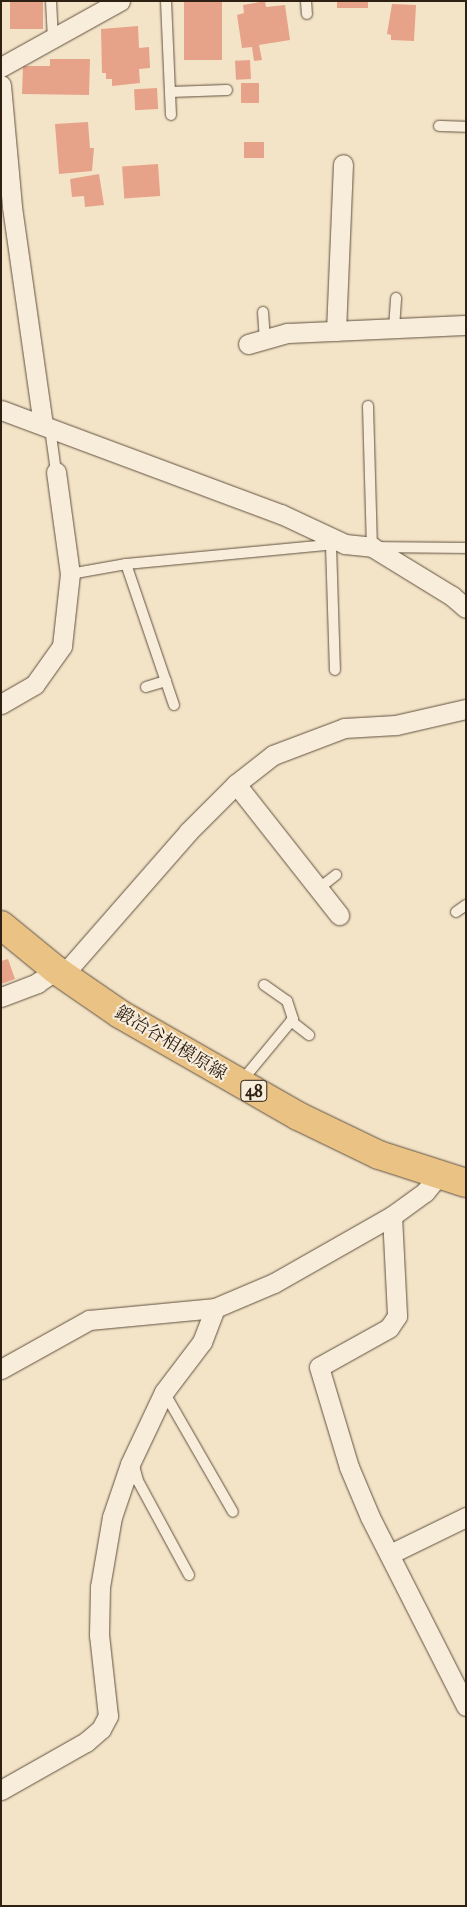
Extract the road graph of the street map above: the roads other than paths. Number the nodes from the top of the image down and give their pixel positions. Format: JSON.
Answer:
{"nodes":[{"id":1,"x":51,"y":1,"type":"edge"},
{"id":2,"x":120,"y":1,"type":"edge"},
{"id":3,"x":166,"y":1,"type":"edge"},
{"id":4,"x":306,"y":1,"type":"edge"},
{"id":5,"x":307,"y":14,"type":"dead end"},
{"id":6,"x":53,"y":38,"type":"junction"},
{"id":7,"x":1,"y":67,"type":"edge"},
{"id":8,"x":1,"y":84,"type":"edge"},
{"id":9,"x":227,"y":90,"type":"dead end"},
{"id":10,"x":170,"y":92,"type":"junction"},
{"id":11,"x":171,"y":115,"type":"dead end"},
{"id":12,"x":439,"y":126,"type":"dead end"},
{"id":13,"x":466,"y":127,"type":"edge"},
{"id":14,"x":343,"y":164,"type":"dead end"},
{"id":15,"x":396,"y":298,"type":"dead end"},
{"id":16,"x":263,"y":312,"type":"dead end"},
{"id":17,"x":466,"y":325,"type":"edge"},
{"id":18,"x":394,"y":328,"type":"junction"},
{"id":19,"x":336,"y":331,"type":"junction"},
{"id":20,"x":256,"y":341,"type":"joint"},
{"id":21,"x":368,"y":406,"type":"dead end"},
{"id":22,"x":1,"y":410,"type":"edge"},
{"id":23,"x":46,"y":426,"type":"junction"},
{"id":24,"x":56,"y":472,"type":"joint"},
{"id":25,"x":338,"y":544,"type":"junction"},
{"id":26,"x":372,"y":547,"type":"junction"},
{"id":27,"x":466,"y":548,"type":"edge"},
{"id":28,"x":126,"y":564,"type":"junction"},
{"id":29,"x":70,"y":574,"type":"junction"},
{"id":30,"x":466,"y":608,"type":"edge"},
{"id":31,"x":335,"y":670,"type":"dead end"},
{"id":32,"x":166,"y":681,"type":"junction"},
{"id":33,"x":146,"y":687,"type":"dead end"},
{"id":34,"x":1,"y":704,"type":"edge"},
{"id":35,"x":174,"y":705,"type":"dead end"},
{"id":36,"x":466,"y":709,"type":"edge"},
{"id":37,"x":236,"y":784,"type":"junction"},
{"id":38,"x":336,"y":875,"type":"dead end"},
{"id":39,"x":318,"y":889,"type":"junction"},
{"id":40,"x":466,"y":905,"type":"edge"},
{"id":41,"x":456,"y":912,"type":"dead end"},
{"id":42,"x":339,"y":915,"type":"dead end"},
{"id":43,"x":1,"y":925,"type":"edge"},
{"id":44,"x":60,"y":972,"type":"junction"},
{"id":45,"x":264,"y":985,"type":"dead end"},
{"id":46,"x":1,"y":997,"type":"edge"},
{"id":47,"x":291,"y":1021,"type":"junction"},
{"id":48,"x":309,"y":1035,"type":"dead end"},
{"id":49,"x":240,"y":1083,"type":"junction"},
{"id":50,"x":438,"y":1176,"type":"junction"},
{"id":51,"x":466,"y":1183,"type":"edge"},
{"id":52,"x":392,"y":1216,"type":"junction"},
{"id":53,"x":215,"y":1308,"type":"junction"},
{"id":54,"x":1,"y":1369,"type":"edge"},
{"id":55,"x":164,"y":1392,"type":"junction"},
{"id":56,"x":132,"y":1459,"type":"junction"},
{"id":57,"x":233,"y":1512,"type":"dead end"},
{"id":58,"x":466,"y":1517,"type":"edge"},
{"id":59,"x":390,"y":1554,"type":"junction"},
{"id":60,"x":189,"y":1575,"type":"dead end"},
{"id":61,"x":466,"y":1706,"type":"edge"},
{"id":62,"x":1,"y":1790,"type":"edge"}],
"edges":[{"from":1,"to":6,"type":"lane"},
{"from":2,"to":6,"type":"street"},
{"from":3,"to":10,"type":"lane"},
{"from":4,"to":5,"type":"lane"},
{"from":6,"to":7,"type":"street"},
{"from":8,"to":23,"type":"street"},
{"from":9,"to":10,"type":"lane"},
{"from":10,"to":11,"type":"lane"},
{"from":12,"to":13,"type":"lane"},
{"from":14,"to":19,"type":"street"},
{"from":15,"to":18,"type":"lane"},
{"from":16,"to":20,"type":"lane"},
{"from":17,"to":18,"type":"street"},
{"from":18,"to":19,"type":"street"},
{"from":19,"to":20,"type":"street"},
{"from":21,"to":26,"type":"lane"},
{"from":22,"to":23,"type":"street"},
{"from":23,"to":24,"type":"lane"},
{"from":23,"to":25,"type":"street"},
{"from":24,"to":29,"type":"street"},
{"from":25,"to":26,"type":"street"},
{"from":25,"to":28,"type":"lane"},
{"from":25,"to":31,"type":"lane"},
{"from":26,"to":27,"type":"lane"},
{"from":26,"to":30,"type":"street"},
{"from":28,"to":29,"type":"lane"},
{"from":28,"to":32,"type":"lane"},
{"from":29,"to":34,"type":"street"},
{"from":32,"to":33,"type":"lane"},
{"from":32,"to":35,"type":"lane"},
{"from":36,"to":37,"type":"street"},
{"from":37,"to":39,"type":"street"},
{"from":37,"to":44,"type":"street"},
{"from":38,"to":39,"type":"lane"},
{"from":39,"to":42,"type":"street"},
{"from":40,"to":41,"type":"lane"},
{"from":43,"to":44,"type":"main road","name":"鍛冶谷相模原線","number":"48"},
{"from":44,"to":46,"type":"street"},
{"from":44,"to":49,"type":"main road","name":"鍛冶谷相模原線","number":"48"},
{"from":45,"to":47,"type":"lane"},
{"from":47,"to":48,"type":"lane"},
{"from":47,"to":49,"type":"lane"},
{"from":49,"to":50,"type":"main road","name":"鍛冶谷相模原線","number":"48"},
{"from":50,"to":51,"type":"main road","name":"鍛冶谷相模原線","number":"48"},
{"from":50,"to":52,"type":"street"},
{"from":52,"to":53,"type":"street"},
{"from":52,"to":59,"type":"street"},
{"from":53,"to":54,"type":"street"},
{"from":53,"to":55,"type":"street"},
{"from":55,"to":56,"type":"street"},
{"from":55,"to":57,"type":"lane"},
{"from":56,"to":60,"type":"lane"},
{"from":56,"to":62,"type":"street"},
{"from":58,"to":59,"type":"street"},
{"from":59,"to":61,"type":"street"}]}
